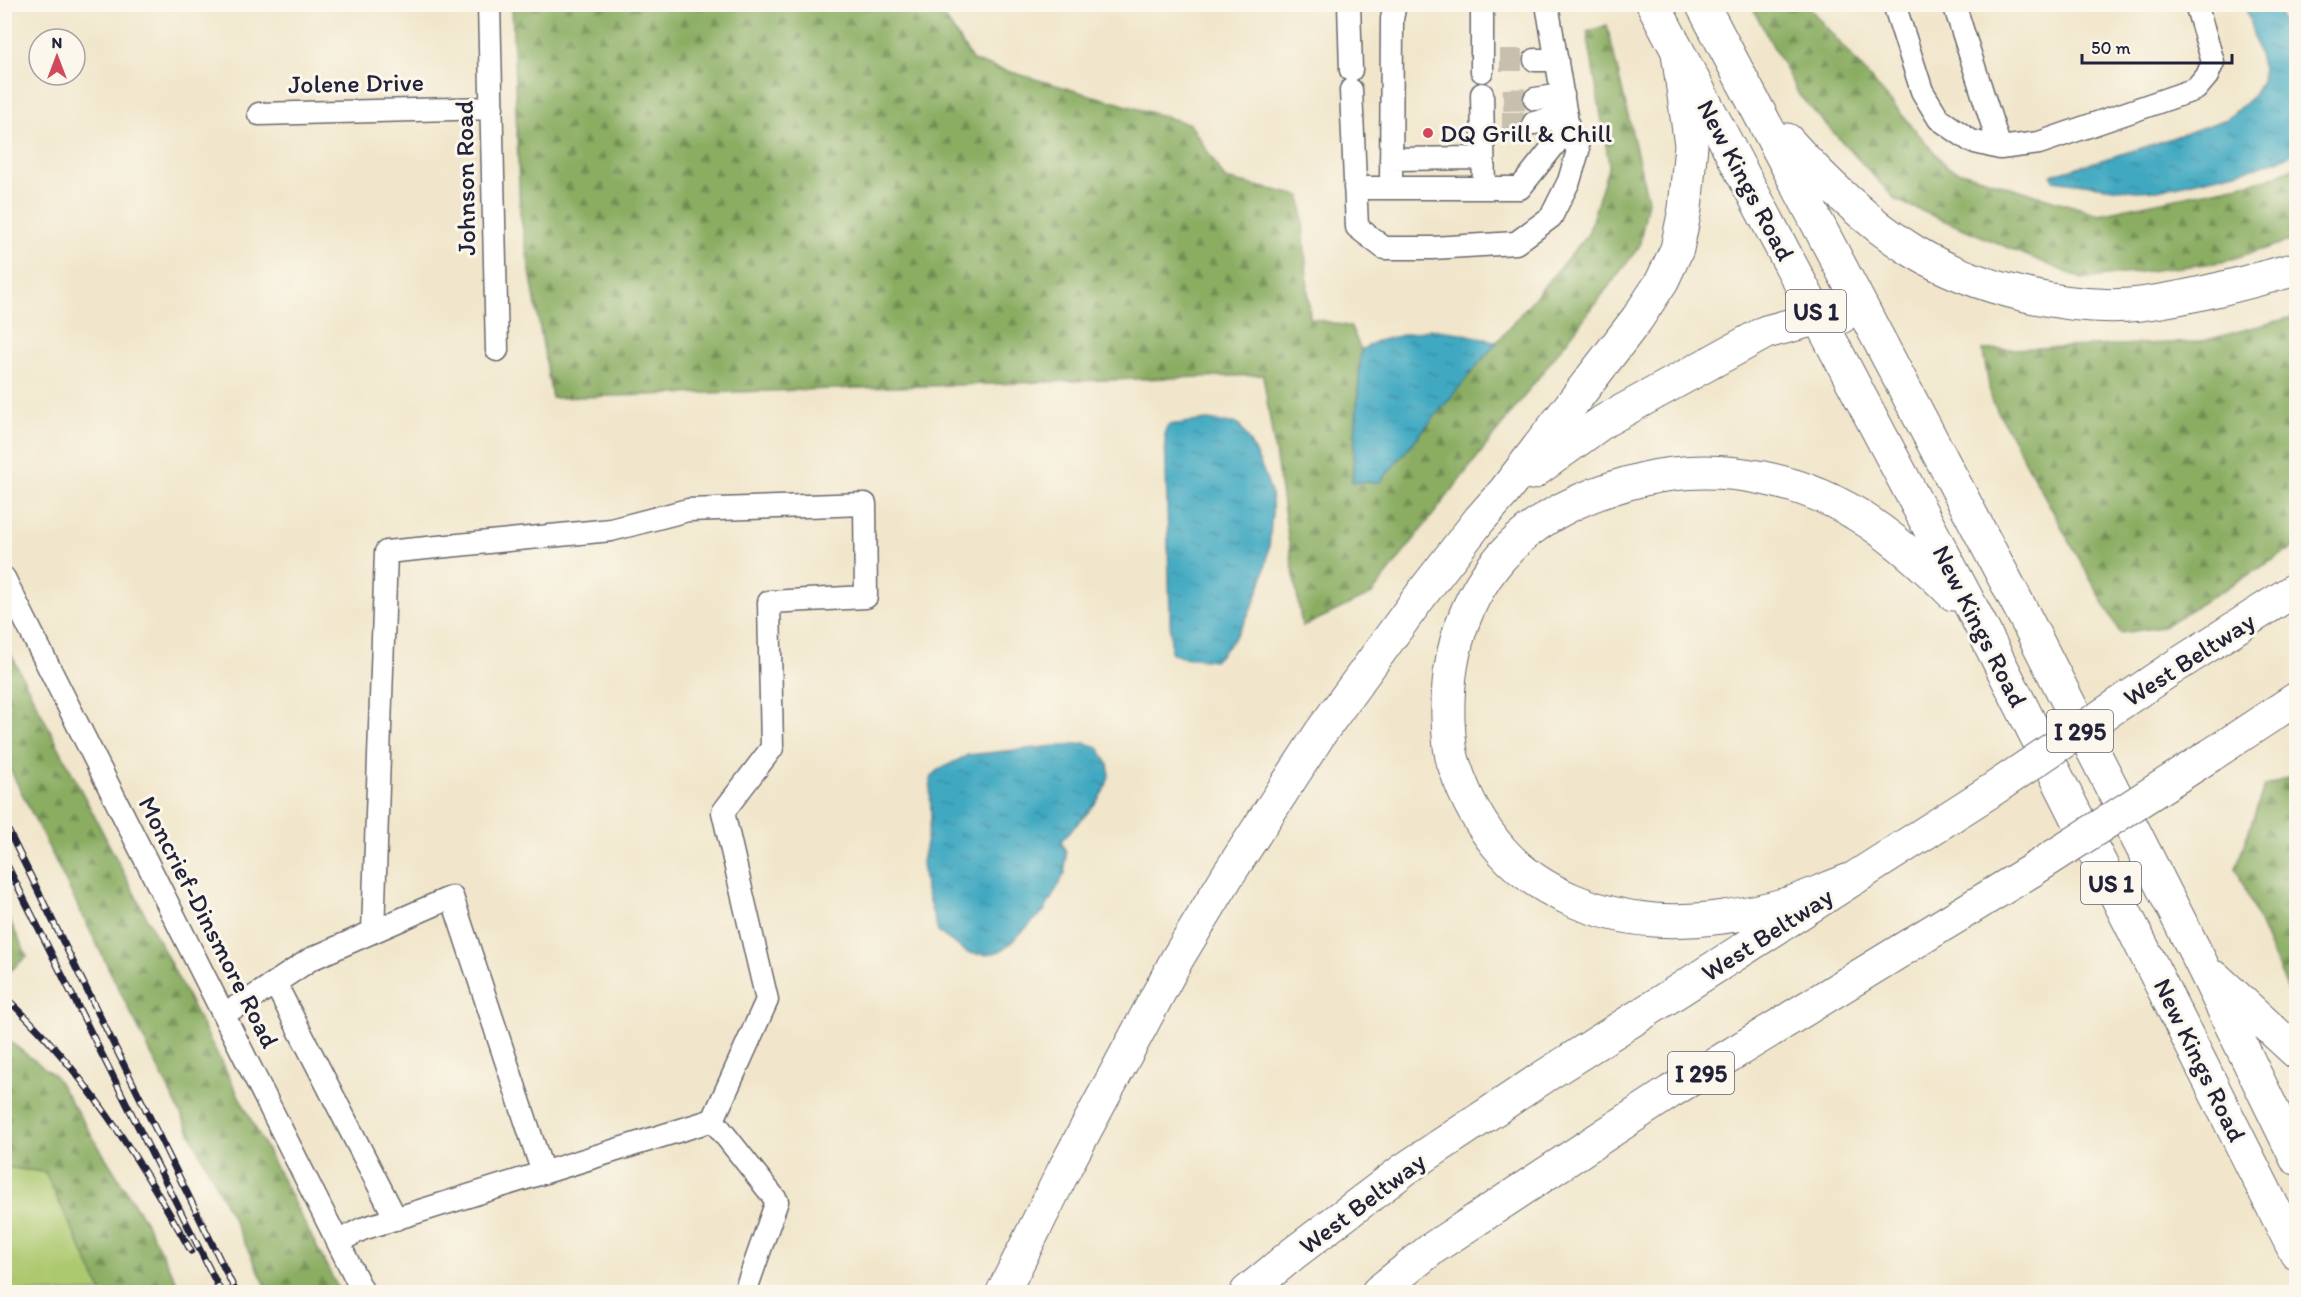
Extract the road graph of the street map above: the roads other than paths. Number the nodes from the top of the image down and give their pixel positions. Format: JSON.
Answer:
{"nodes":[{"id":1,"x":489,"y":4,"type":"edge"},
{"id":2,"x":1395,"y":4,"type":"edge"},
{"id":3,"x":1482,"y":4,"type":"edge"},
{"id":4,"x":1547,"y":4,"type":"edge"},
{"id":5,"x":1653,"y":4,"type":"edge"},
{"id":6,"x":1894,"y":4,"type":"edge"},
{"id":7,"x":1954,"y":4,"type":"edge"},
{"id":8,"x":2196,"y":4,"type":"edge"},
{"id":9,"x":1349,"y":8,"type":"edge"},
{"id":10,"x":1710,"y":12,"type":"edge"},
{"id":11,"x":1678,"y":53,"type":"junction"},
{"id":12,"x":1488,"y":64,"type":"dead end"},
{"id":13,"x":1535,"y":99,"type":"tunnel mouth"},
{"id":14,"x":1753,"y":102,"type":"junction"},
{"id":15,"x":492,"y":108,"type":"junction"},
{"id":16,"x":1490,"y":108,"type":"dead end"},
{"id":17,"x":1566,"y":112,"type":"junction"},
{"id":18,"x":258,"y":114,"type":"dead end"},
{"id":19,"x":1534,"y":123,"type":"tunnel mouth"},
{"id":20,"x":2000,"y":148,"type":"junction"},
{"id":21,"x":1483,"y":158,"type":"junction"},
{"id":22,"x":1391,"y":159,"type":"junction"},
{"id":23,"x":1355,"y":188,"type":"junction"},
{"id":24,"x":1391,"y":188,"type":"junction"},
{"id":25,"x":1484,"y":188,"type":"junction"},
{"id":26,"x":2296,"y":269,"type":"edge"},
{"id":27,"x":1866,"y":316,"type":"junction"},
{"id":28,"x":1819,"y":318,"type":"junction"},
{"id":29,"x":497,"y":350,"type":"dead end"},
{"id":30,"x":1504,"y":492,"type":"junction"},
{"id":31,"x":4,"y":578,"type":"edge"},
{"id":32,"x":2296,"y":589,"type":"edge"},
{"id":33,"x":1977,"y":618,"type":"junction"},
{"id":34,"x":2296,"y":699,"type":"edge"},
{"id":35,"x":1855,"y":878,"type":"junction"},
{"id":36,"x":373,"y":932,"type":"junction"},
{"id":37,"x":2202,"y":965,"type":"junction"},
{"id":38,"x":275,"y":983,"type":"junction"},
{"id":39,"x":223,"y":1013,"type":"junction"},
{"id":40,"x":2296,"y":1052,"type":"edge"},
{"id":41,"x":713,"y":1120,"type":"junction"},
{"id":42,"x":2296,"y":1158,"type":"edge"},
{"id":43,"x":543,"y":1173,"type":"junction"},
{"id":44,"x":396,"y":1219,"type":"junction"},
{"id":45,"x":338,"y":1242,"type":"junction"},
{"id":46,"x":2296,"y":1252,"type":"edge"},
{"id":47,"x":363,"y":1293,"type":"edge"},
{"id":48,"x":745,"y":1293,"type":"edge"},
{"id":49,"x":1003,"y":1293,"type":"edge"},
{"id":50,"x":1247,"y":1293,"type":"edge"},
{"id":51,"x":1378,"y":1293,"type":"edge"}],
"edges":[{"from":1,"to":15,"type":"street","name":"Johnson Road"},
{"from":2,"to":22,"type":"street"},
{"from":3,"to":12,"type":"street"},
{"from":4,"to":17,"type":"street"},
{"from":5,"to":11,"type":"highway","name":"New Kings Road","number":"US 1"},
{"from":6,"to":20,"type":"street"},
{"from":7,"to":20,"type":"street"},
{"from":8,"to":20,"type":"street"},
{"from":9,"to":23,"type":"street"},
{"from":10,"to":14,"type":"highway","name":"New Kings Road","number":"US 1"},
{"from":11,"to":28,"type":"highway","name":"New Kings Road","number":"US 1"},
{"from":11,"to":30,"type":"highway"},
{"from":13,"to":17,"type":"street"},
{"from":14,"to":26,"type":"highway"},
{"from":14,"to":27,"type":"highway","name":"New Kings Road","number":"US 1"},
{"from":15,"to":18,"type":"street","name":"Jolene Drive"},
{"from":15,"to":29,"type":"street","name":"Johnson Road"},
{"from":16,"to":21,"type":"street"},
{"from":17,"to":19,"type":"street"},
{"from":17,"to":23,"type":"street"},
{"from":17,"to":25,"type":"street"},
{"from":21,"to":22,"type":"street"},
{"from":21,"to":25,"type":"street"},
{"from":22,"to":24,"type":"street"},
{"from":23,"to":24,"type":"street"},
{"from":24,"to":25,"type":"street"},
{"from":27,"to":28,"type":"highway"},
{"from":27,"to":37,"type":"highway","name":"New Kings Road","number":"US 1"},
{"from":28,"to":30,"type":"highway"},
{"from":28,"to":33,"type":"highway","name":"New Kings Road","number":"US 1"},
{"from":30,"to":49,"type":"highway"},
{"from":31,"to":39,"type":"street","name":"Moncrief-Dinsmore Road"},
{"from":32,"to":35,"type":"highway","name":"West Beltway","number":"I 295","bridge":true},
{"from":33,"to":35,"type":"highway"},
{"from":33,"to":46,"type":"highway","name":"New Kings Road","number":"US 1"},
{"from":34,"to":51,"type":"highway","number":"I 295","bridge":true},
{"from":35,"to":50,"type":"highway","name":"West Beltway","number":"I 295"},
{"from":36,"to":38,"type":"street"},
{"from":36,"to":41,"type":"street"},
{"from":36,"to":43,"type":"street"},
{"from":37,"to":40,"type":"highway"},
{"from":37,"to":42,"type":"highway","name":"New Kings Road","number":"US 1"},
{"from":38,"to":39,"type":"street"},
{"from":38,"to":44,"type":"street"},
{"from":39,"to":45,"type":"street","name":"Moncrief-Dinsmore Road"},
{"from":41,"to":43,"type":"street"},
{"from":41,"to":48,"type":"street"},
{"from":43,"to":44,"type":"street"},
{"from":44,"to":45,"type":"street"},
{"from":45,"to":47,"type":"street","name":"Moncrief-Dinsmore Road"}]}
